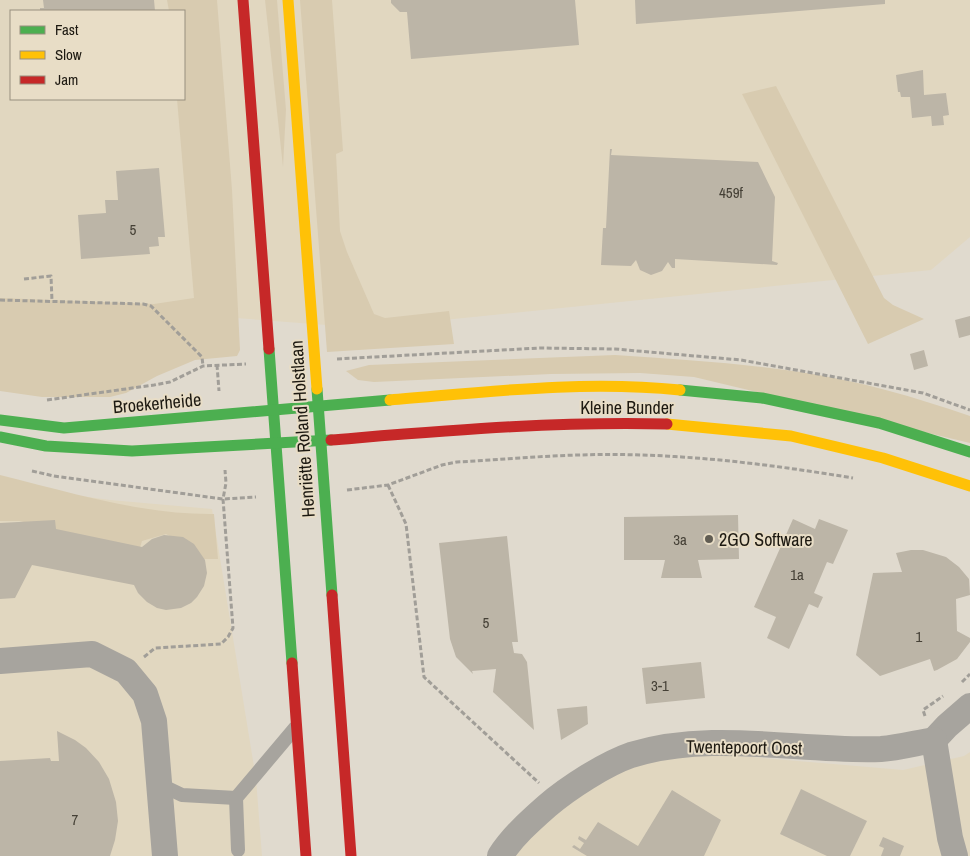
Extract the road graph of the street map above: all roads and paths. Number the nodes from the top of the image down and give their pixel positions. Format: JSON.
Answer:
{"nodes":[{"id":1,"x":243,"y":0,"type":"edge"},
{"id":2,"x":288,"y":0,"type":"edge"},
{"id":3,"x":24,"y":279,"type":"dead end"},
{"id":4,"x":0,"y":300,"type":"edge"},
{"id":5,"x":52,"y":301,"type":"junction"},
{"id":6,"x":270,"y":364,"type":"junction"},
{"id":7,"x":203,"y":366,"type":"junction"},
{"id":8,"x":43,"y":400,"type":"dead end"},
{"id":9,"x":318,"y":407,"type":"junction"},
{"id":10,"x":274,"y":410,"type":"junction"},
{"id":11,"x":0,"y":420,"type":"edge"},
{"id":12,"x":0,"y":437,"type":"edge"},
{"id":13,"x":320,"y":440,"type":"junction"},
{"id":14,"x":276,"y":444,"type":"junction"},
{"id":15,"x":970,"y":452,"type":"edge"},
{"id":16,"x":27,"y":470,"type":"dead end"},
{"id":17,"x":856,"y":479,"type":"dead end"},
{"id":18,"x":970,"y":486,"type":"edge"},
{"id":19,"x":0,"y":661,"type":"edge"},
{"id":20,"x":126,"y":671,"type":"junction"},
{"id":21,"x":970,"y":706,"type":"edge"},
{"id":22,"x":297,"y":726,"type":"junction"},
{"id":23,"x":970,"y":728,"type":"edge"},
{"id":24,"x":934,"y":740,"type":"junction"},
{"id":25,"x":159,"y":784,"type":"junction"},
{"id":26,"x":236,"y":798,"type":"junction"},
{"id":27,"x":556,"y":798,"type":"junction"},
{"id":28,"x":238,"y":850,"type":"dead end"},
{"id":29,"x":165,"y":856,"type":"edge"},
{"id":30,"x":306,"y":856,"type":"edge"},
{"id":31,"x":351,"y":856,"type":"edge"},
{"id":32,"x":500,"y":856,"type":"edge"},
{"id":33,"x":955,"y":856,"type":"edge"}],
"edges":[{"from":1,"to":6,"type":"main road","name":"Henriëtte Roland Holstlaan"},
{"from":2,"to":9,"type":"main road","name":"Henriëtte Roland Holstlaan"},
{"from":3,"to":5,"type":"path"},
{"from":4,"to":5,"type":"path"},
{"from":5,"to":7,"type":"path"},
{"from":6,"to":7,"type":"path","name":"Broekerheide"},
{"from":6,"to":10,"type":"main road","name":"Henriëtte Roland Holstlaan"},
{"from":7,"to":8,"type":"path","name":"Broekerheide"},
{"from":9,"to":10,"type":"main road","name":"Broekerheide"},
{"from":9,"to":13,"type":"main road","name":"Henriëtte Roland Holstlaan"},
{"from":9,"to":15,"type":"main road","name":"Kleine Bunder"},
{"from":10,"to":11,"type":"main road","name":"Broekerheide"},
{"from":10,"to":14,"type":"main road","name":"Henriëtte Roland Holstlaan"},
{"from":12,"to":14,"type":"main road"},
{"from":13,"to":14,"type":"main road","name":"Kleine Bunder"},
{"from":13,"to":18,"type":"main road","name":"Kleine Bunder"},
{"from":13,"to":31,"type":"main road","name":"Henriëtte Roland Holstlaan"},
{"from":14,"to":22,"type":"main road","name":"Henriëtte Roland Holstlaan"},
{"from":16,"to":20,"type":"path"},
{"from":17,"to":27,"type":"path"},
{"from":19,"to":20,"type":"street"},
{"from":20,"to":25,"type":"street"},
{"from":21,"to":24,"type":"street"},
{"from":22,"to":26,"type":"lane"},
{"from":22,"to":30,"type":"main road","name":"Henriëtte Roland Holstlaan"},
{"from":23,"to":24,"type":"street","name":"Twentepoort Oost"},
{"from":24,"to":27,"type":"street","name":"Twentepoort Oost"},
{"from":24,"to":33,"type":"street"},
{"from":25,"to":26,"type":"lane"},
{"from":25,"to":29,"type":"street"},
{"from":26,"to":28,"type":"lane"},
{"from":27,"to":32,"type":"street","name":"Twentepoort Oost"}]}
